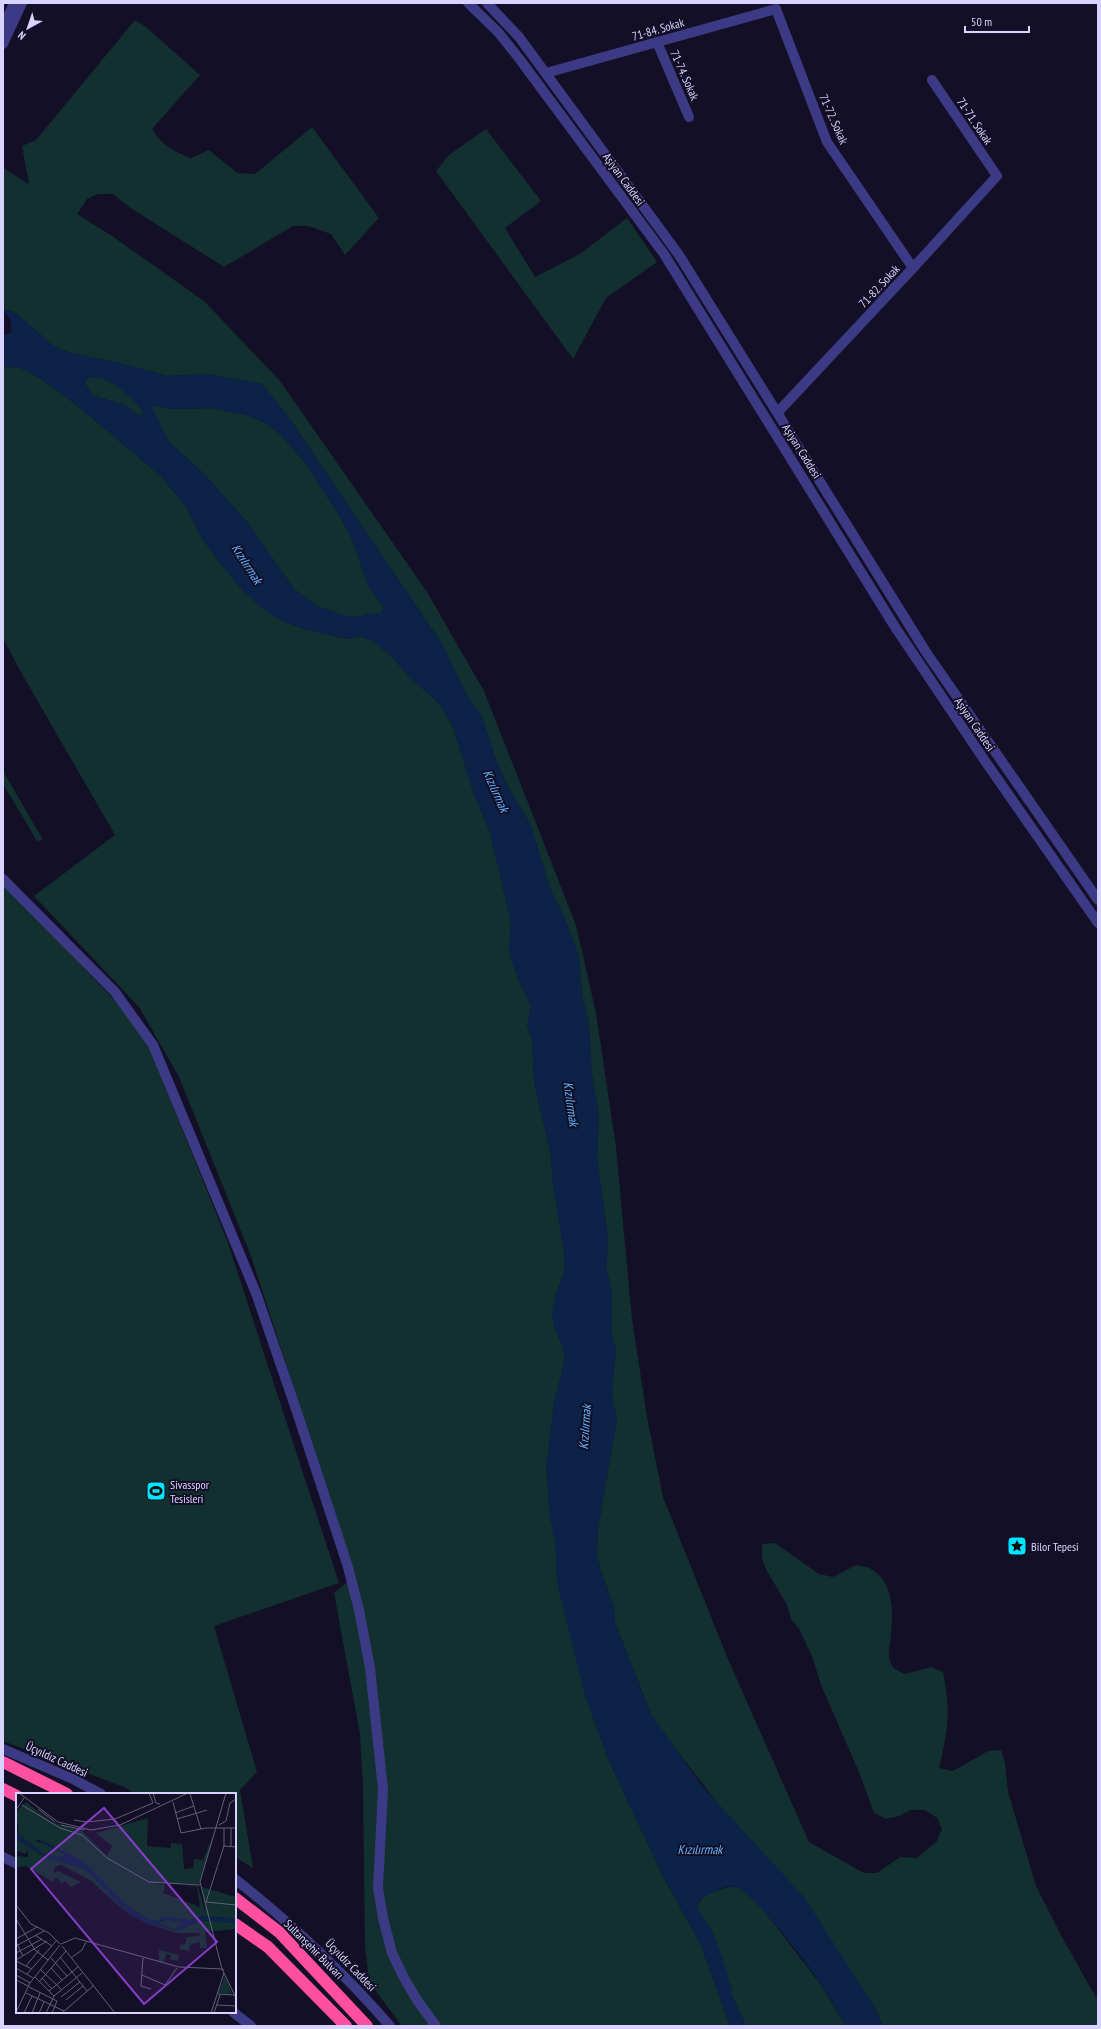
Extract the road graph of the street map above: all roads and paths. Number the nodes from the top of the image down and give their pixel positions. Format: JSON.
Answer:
{"nodes":[{"id":1,"x":14,"y":3,"type":"edge"},
{"id":2,"x":22,"y":3,"type":"edge"},
{"id":3,"x":468,"y":3,"type":"edge"},
{"id":4,"x":487,"y":3,"type":"edge"},
{"id":5,"x":776,"y":9,"type":"joint"},
{"id":6,"x":3,"y":28,"type":"edge"},
{"id":7,"x":657,"y":42,"type":"junction"},
{"id":8,"x":3,"y":44,"type":"edge"},
{"id":9,"x":546,"y":73,"type":"junction"},
{"id":10,"x":932,"y":80,"type":"dead end"},
{"id":11,"x":690,"y":117,"type":"dead end"},
{"id":12,"x":997,"y":176,"type":"joint"},
{"id":13,"x":913,"y":268,"type":"junction"},
{"id":14,"x":778,"y":412,"type":"junction"},
{"id":15,"x":3,"y":879,"type":"edge"},
{"id":16,"x":1098,"y":900,"type":"edge"},
{"id":17,"x":1098,"y":923,"type":"edge"},
{"id":18,"x":3,"y":1748,"type":"edge"},
{"id":19,"x":3,"y":1762,"type":"edge"},
{"id":20,"x":3,"y":1789,"type":"edge"},
{"id":21,"x":65,"y":1793,"type":"edge"},
{"id":22,"x":98,"y":1793,"type":"edge"},
{"id":23,"x":16,"y":1796,"type":"edge"},
{"id":24,"x":3,"y":1857,"type":"edge"},
{"id":25,"x":16,"y":1864,"type":"edge"},
{"id":26,"x":236,"y":1880,"type":"edge"},
{"id":27,"x":236,"y":1899,"type":"edge"},
{"id":28,"x":236,"y":1925,"type":"edge"},
{"id":29,"x":234,"y":2013,"type":"edge"},
{"id":30,"x":251,"y":2026,"type":"edge"},
{"id":31,"x":346,"y":2026,"type":"edge"},
{"id":32,"x":367,"y":2026,"type":"edge"},
{"id":33,"x":390,"y":2026,"type":"edge"},
{"id":34,"x":436,"y":2026,"type":"edge"}],
"edges":[{"from":1,"to":6,"type":"street"},
{"from":2,"to":8,"type":"street"},
{"from":3,"to":17,"type":"street","name":"Aşiyan Caddesi"},
{"from":4,"to":9,"type":"street","name":"Aşiyan Caddesi"},
{"from":5,"to":7,"type":"street","name":"71-84. Sokak"},
{"from":5,"to":13,"type":"street","name":"71-72. Sokak"},
{"from":7,"to":9,"type":"street","name":"71-84. Sokak"},
{"from":7,"to":11,"type":"street","name":"71-74. Sokak"},
{"from":9,"to":14,"type":"street","name":"Aşiyan Caddesi"},
{"from":10,"to":12,"type":"street","name":"71-71. Sokak"},
{"from":12,"to":13,"type":"street","name":"71-82. Sokak"},
{"from":13,"to":14,"type":"street","name":"71-82. Sokak"},
{"from":14,"to":16,"type":"street","name":"Aşiyan Caddesi"},
{"from":15,"to":34,"type":"street"},
{"from":18,"to":22,"type":"street","name":"Üçyıldız Caddesi"},
{"from":19,"to":21,"type":"highway"},
{"from":20,"to":23,"type":"highway"},
{"from":24,"to":25,"type":"street"},
{"from":26,"to":33,"type":"street","name":"Üçyıldız Caddesi"},
{"from":27,"to":32,"type":"highway","name":"Sultanşehir Bulvarı"},
{"from":28,"to":31,"type":"highway"},
{"from":29,"to":30,"type":"street"}]}
